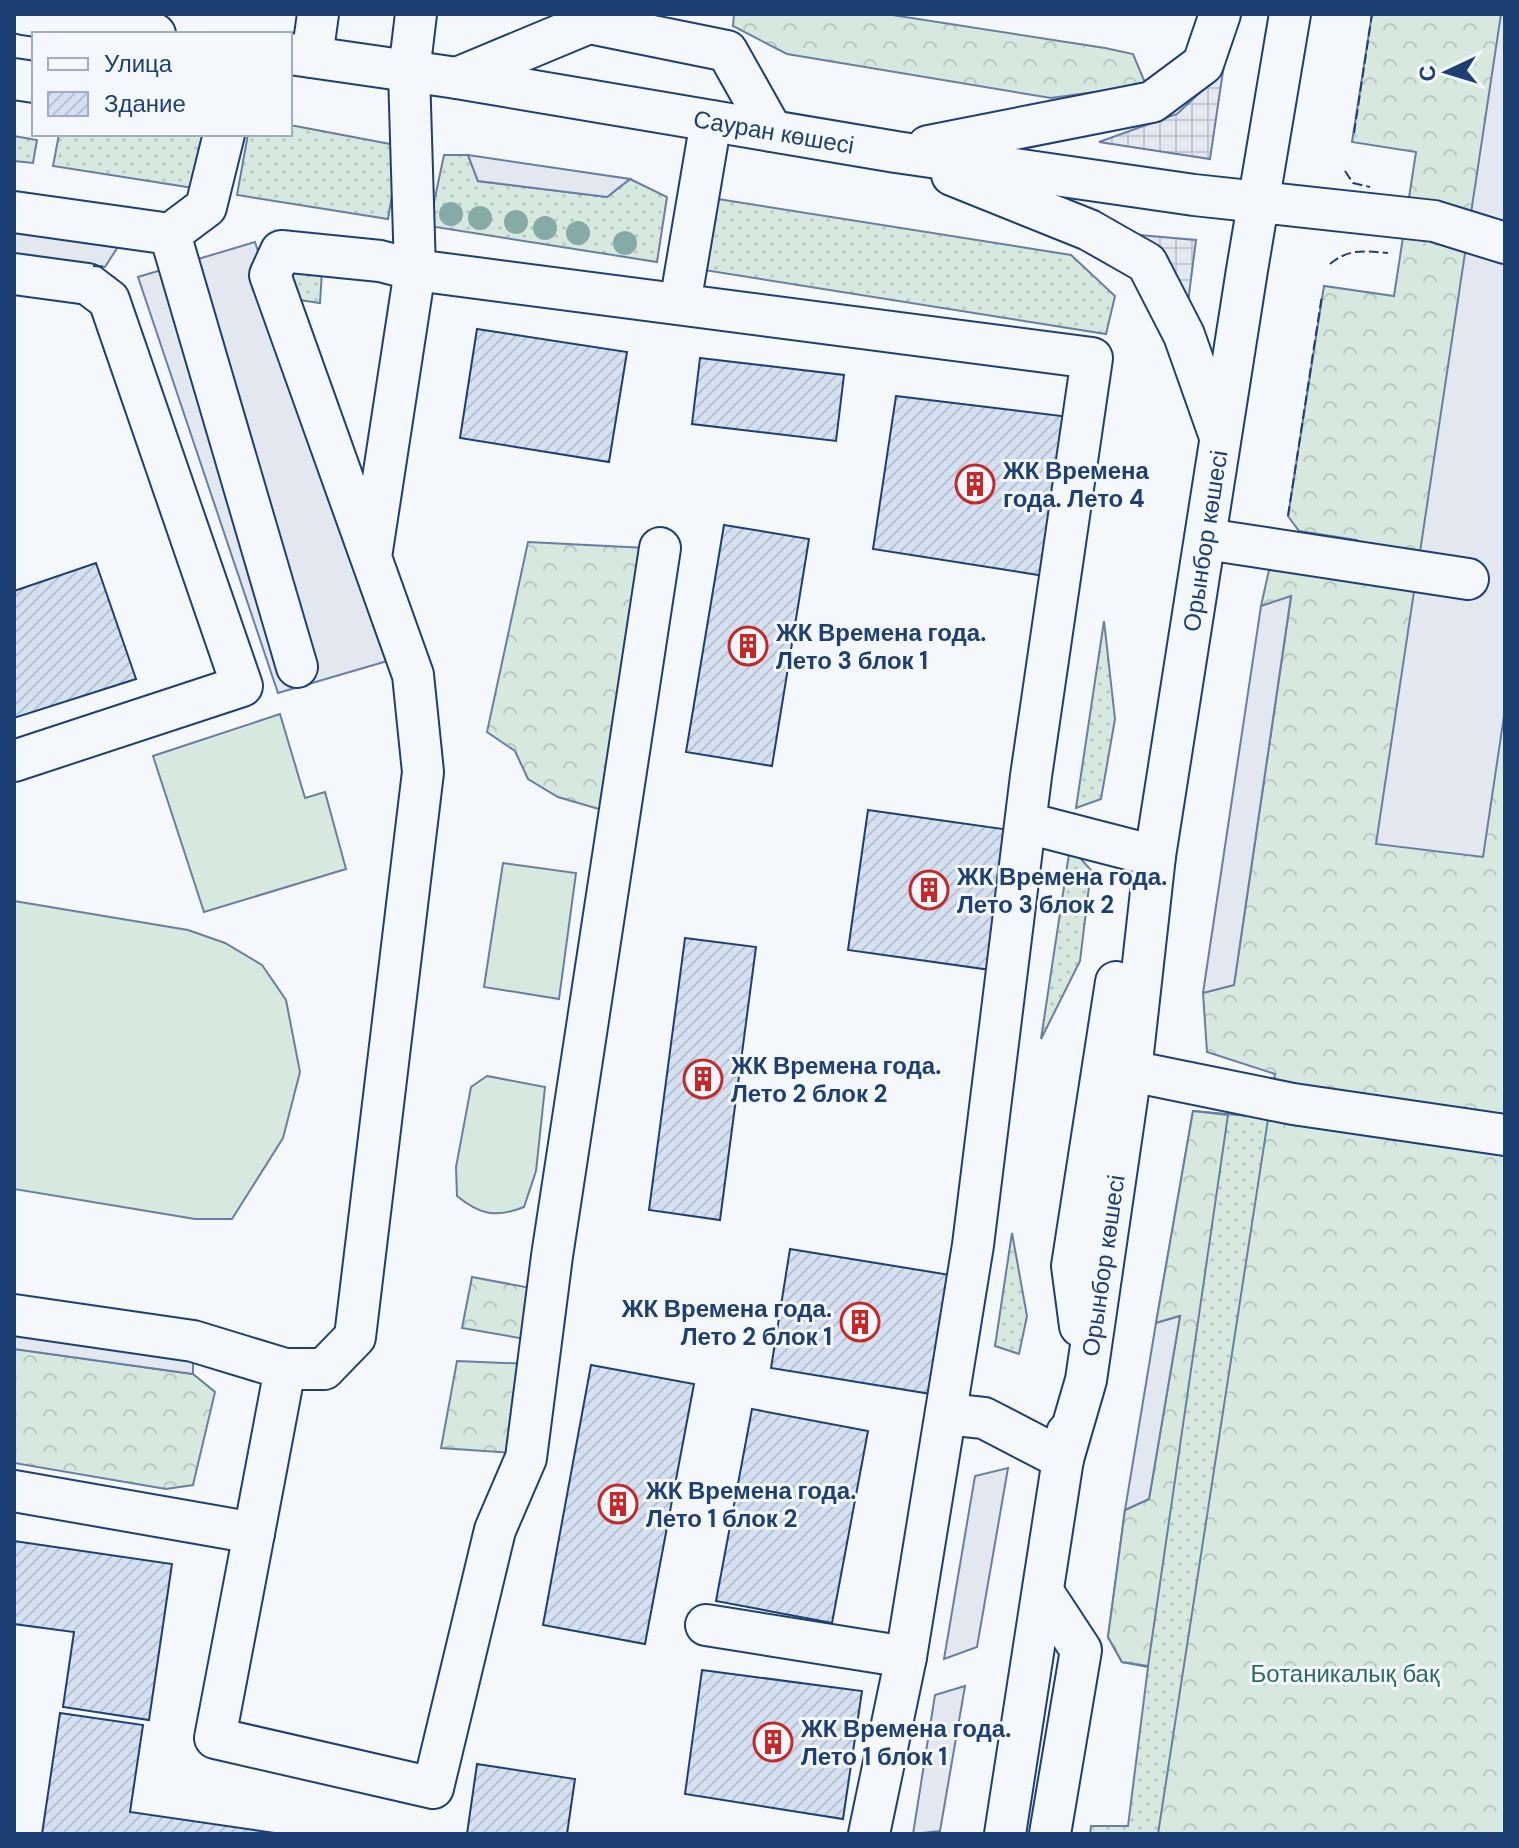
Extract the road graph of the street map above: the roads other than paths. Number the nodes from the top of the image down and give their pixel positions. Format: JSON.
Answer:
{"nodes":[{"id":1,"x":23,"y":14,"type":"edge"},
{"id":2,"x":318,"y":14,"type":"edge"},
{"id":3,"x":416,"y":14,"type":"edge"},
{"id":4,"x":1220,"y":14,"type":"edge"},
{"id":5,"x":1290,"y":14,"type":"edge"},
{"id":6,"x":142,"y":32,"type":"edge"},
{"id":7,"x":301,"y":56,"type":"edge"},
{"id":8,"x":409,"y":72,"type":"junction"},
{"id":9,"x":457,"y":78,"type":"junction"},
{"id":10,"x":711,"y":121,"type":"junction"},
{"id":11,"x":772,"y":131,"type":"junction"},
{"id":12,"x":224,"y":136,"type":"edge"},
{"id":13,"x":896,"y":152,"type":"junction"},
{"id":14,"x":1259,"y":203,"type":"junction"},
{"id":15,"x":14,"y":212,"type":"edge"},
{"id":16,"x":170,"y":234,"type":"junction"},
{"id":17,"x":1505,"y":243,"type":"edge"},
{"id":18,"x":415,"y":270,"type":"junction"},
{"id":19,"x":14,"y":274,"type":"edge"},
{"id":20,"x":680,"y":304,"type":"junction"},
{"id":21,"x":1221,"y":441,"type":"junction"},
{"id":22,"x":1206,"y":539,"type":"junction"},
{"id":23,"x":660,"y":548,"type":"dead end"},
{"id":24,"x":371,"y":557,"type":"junction"},
{"id":25,"x":1468,"y":579,"type":"dead end"},
{"id":26,"x":297,"y":667,"type":"dead end"},
{"id":27,"x":14,"y":761,"type":"edge"},
{"id":28,"x":1027,"y":823,"type":"junction"},
{"id":29,"x":1155,"y":856,"type":"junction"},
{"id":30,"x":1149,"y":913,"type":"junction"},
{"id":31,"x":1131,"y":1071,"type":"junction"},
{"id":32,"x":1505,"y":1135,"type":"edge"},
{"id":33,"x":14,"y":1315,"type":"edge"},
{"id":34,"x":1082,"y":1342,"type":"junction"},
{"id":35,"x":285,"y":1369,"type":"junction"},
{"id":36,"x":946,"y":1414,"type":"junction"},
{"id":37,"x":1063,"y":1459,"type":"junction"},
{"id":38,"x":14,"y":1491,"type":"edge"},
{"id":39,"x":254,"y":1533,"type":"junction"},
{"id":40,"x":1043,"y":1592,"type":"junction"},
{"id":41,"x":706,"y":1625,"type":"dead end"},
{"id":42,"x":906,"y":1657,"type":"junction"},
{"id":43,"x":869,"y":1834,"type":"edge"},
{"id":44,"x":1005,"y":1834,"type":"edge"},
{"id":45,"x":1050,"y":1834,"type":"edge"}],
"edges":[{"from":1,"to":6,"type":"street"},
{"from":2,"to":7,"type":"street"},
{"from":3,"to":8,"type":"street"},
{"from":4,"to":13,"type":"street"},
{"from":5,"to":14,"type":"street","name":"Орынбор көшесі"},
{"from":7,"to":8,"type":"street","name":"Сауран көшесі"},
{"from":8,"to":9,"type":"street","name":"Сауран көшесі"},
{"from":8,"to":18,"type":"street"},
{"from":9,"to":10,"type":"street","name":"Сауран көшесі"},
{"from":9,"to":11,"type":"street"},
{"from":10,"to":11,"type":"street","name":"Сауран көшесі"},
{"from":10,"to":20,"type":"street"},
{"from":11,"to":13,"type":"street","name":"Сауран көшесі"},
{"from":12,"to":16,"type":"street"},
{"from":13,"to":14,"type":"street","name":"Сауран көшесі"},
{"from":13,"to":21,"type":"street"},
{"from":14,"to":17,"type":"street","name":"Сауран көшесі"},
{"from":14,"to":21,"type":"street","name":"Орынбор көшесі"},
{"from":15,"to":16,"type":"street"},
{"from":16,"to":26,"type":"street"},
{"from":18,"to":20,"type":"street"},
{"from":18,"to":24,"type":"street"},
{"from":18,"to":24,"type":"street"},
{"from":19,"to":27,"type":"street"},
{"from":20,"to":28,"type":"street"},
{"from":21,"to":22,"type":"street","name":"Орынбор көшесі"},
{"from":22,"to":25,"type":"street"},
{"from":22,"to":29,"type":"street","name":"Орынбор көшесі"},
{"from":23,"to":39,"type":"street"},
{"from":24,"to":35,"type":"street"},
{"from":28,"to":29,"type":"street"},
{"from":28,"to":36,"type":"street"},
{"from":29,"to":30,"type":"street","name":"Орынбор көшесі"},
{"from":30,"to":31,"type":"street","name":"Орынбор көшесі"},
{"from":30,"to":34,"type":"street"},
{"from":31,"to":32,"type":"street"},
{"from":31,"to":34,"type":"street","name":"Орынбор көшесі"},
{"from":31,"to":37,"type":"street","name":"Орынбор көшесі"},
{"from":33,"to":35,"type":"street"},
{"from":34,"to":37,"type":"street","name":"Орынбор көшесі"},
{"from":35,"to":39,"type":"street"},
{"from":36,"to":37,"type":"street"},
{"from":36,"to":42,"type":"street"},
{"from":37,"to":40,"type":"street","name":"Орынбор көшесі"},
{"from":38,"to":39,"type":"street"},
{"from":40,"to":44,"type":"street","name":"Орынбор көшесі"},
{"from":40,"to":45,"type":"street"},
{"from":41,"to":42,"type":"street"},
{"from":42,"to":43,"type":"street"}]}
